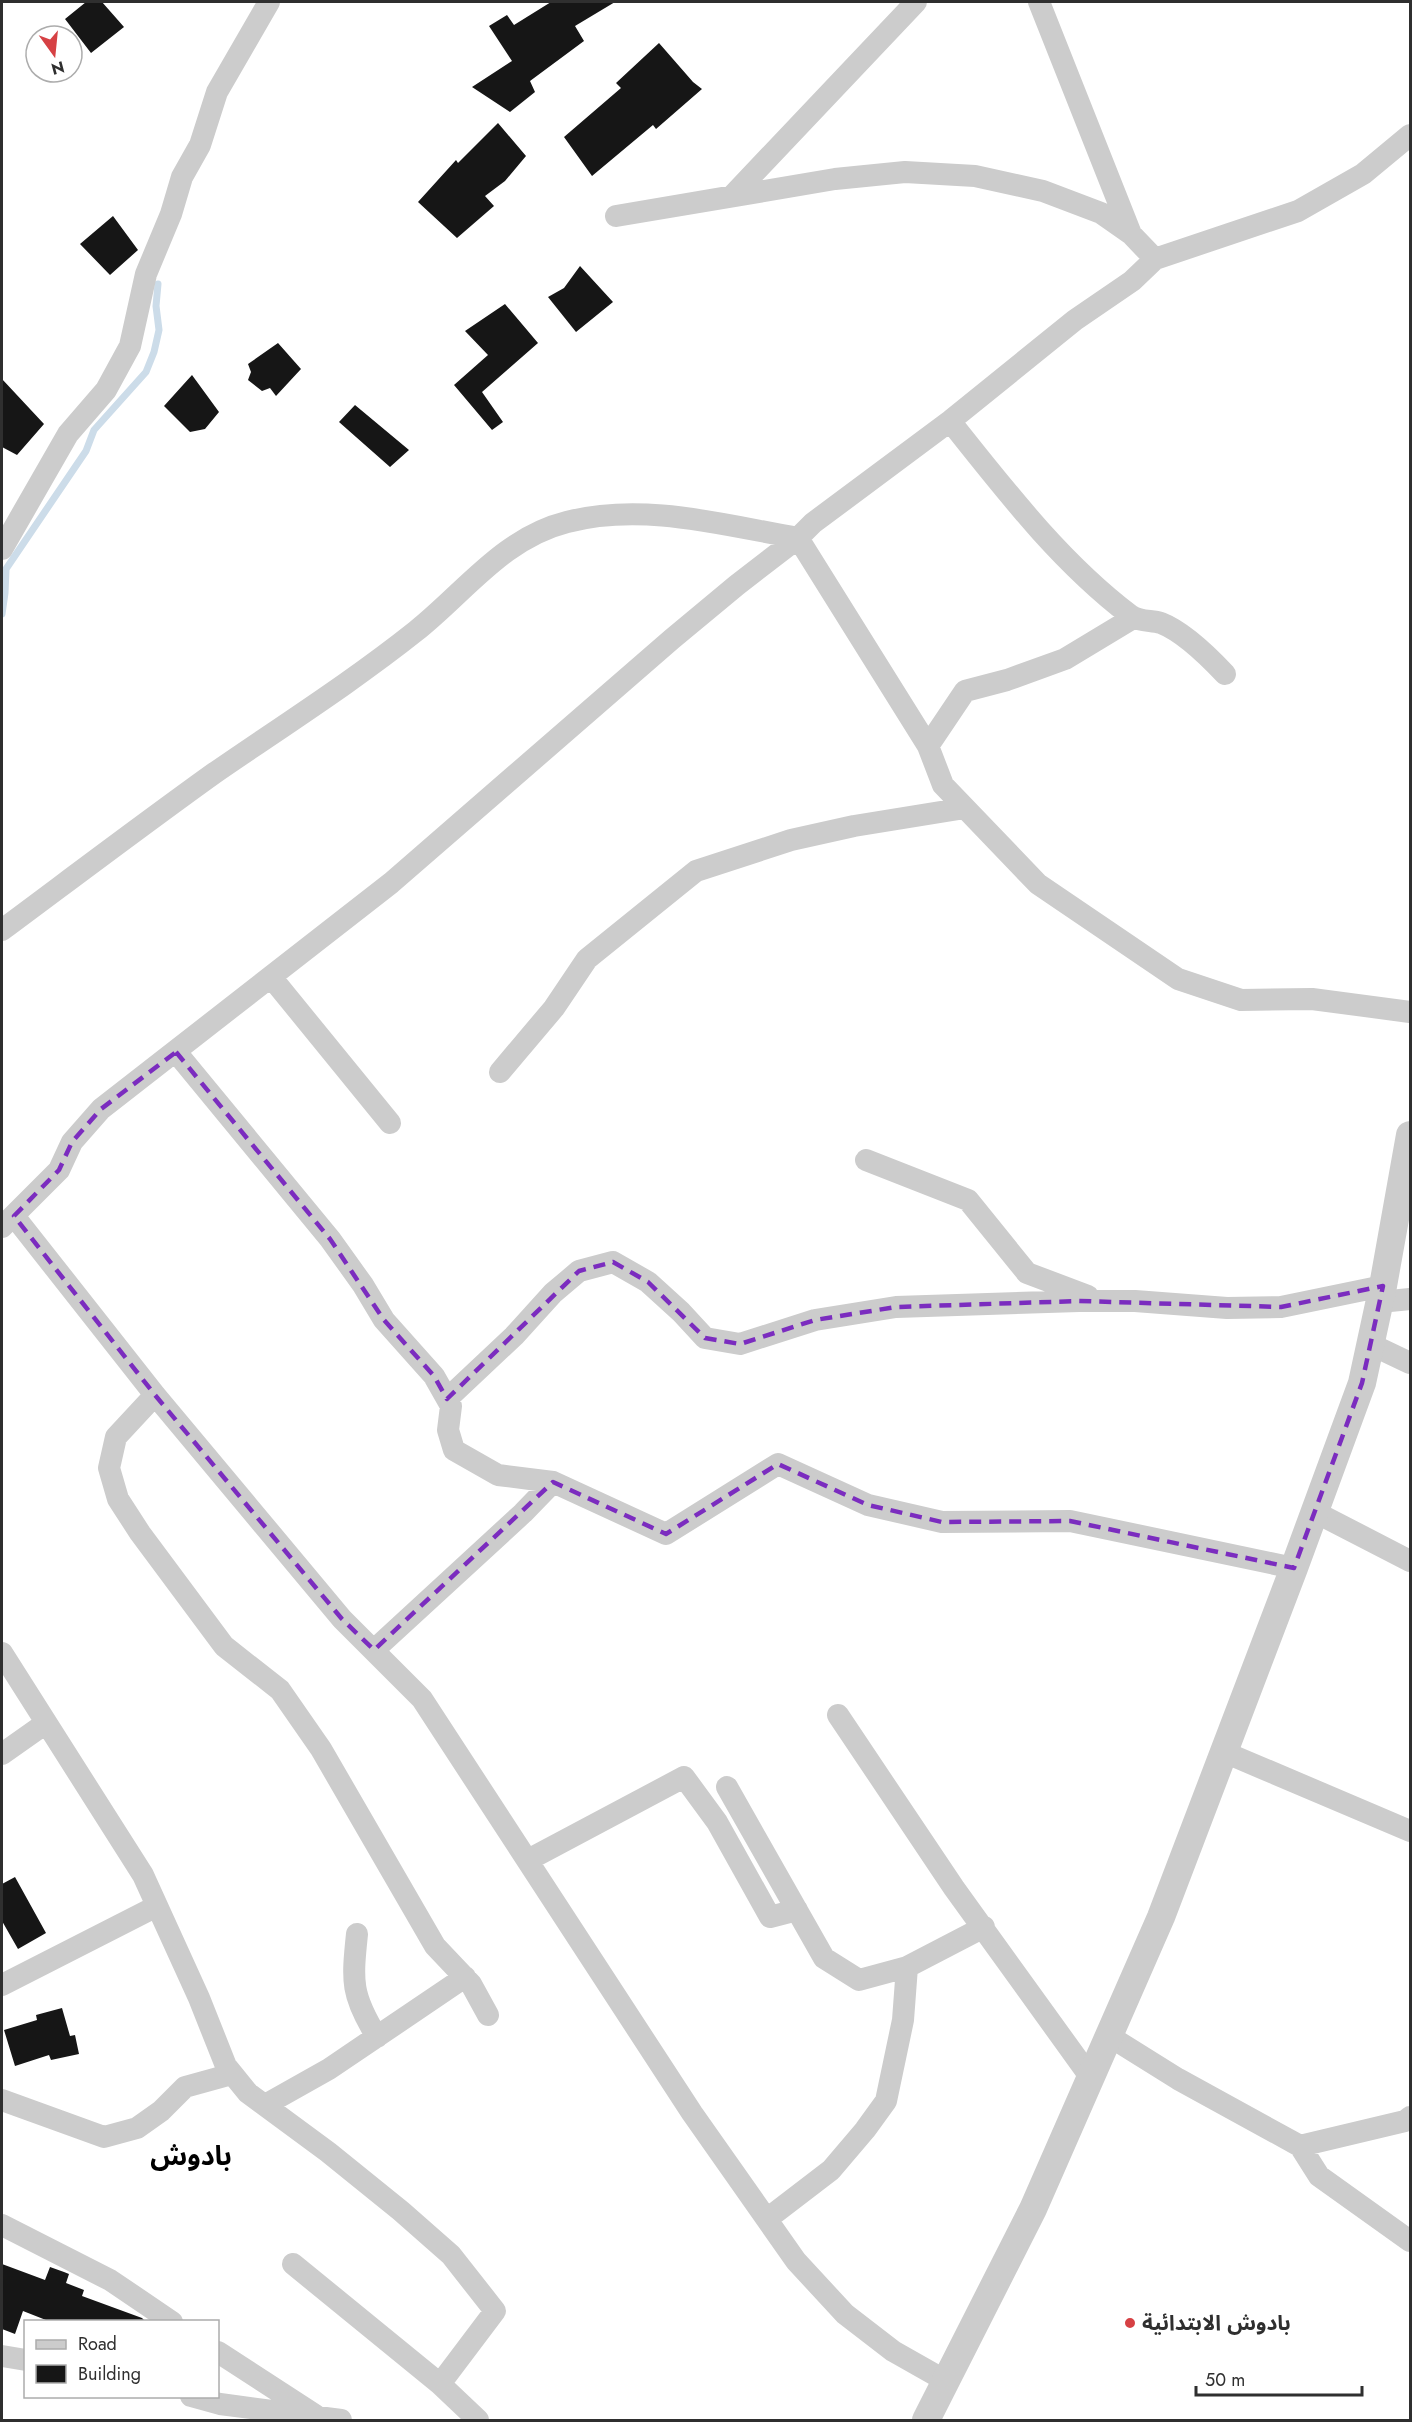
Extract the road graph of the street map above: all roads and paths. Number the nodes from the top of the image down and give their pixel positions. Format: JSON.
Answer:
{"nodes":[{"id":1,"x":269,"y":2,"type":"edge"},
{"id":2,"x":916,"y":2,"type":"edge"},
{"id":3,"x":1039,"y":2,"type":"edge"},
{"id":4,"x":1410,"y":135,"type":"edge"},
{"id":5,"x":733,"y":195,"type":"junction"},
{"id":6,"x":616,"y":216,"type":"dead end"},
{"id":7,"x":1131,"y":234,"type":"junction"},
{"id":8,"x":1155,"y":260,"type":"junction"},
{"id":9,"x":950,"y":421,"type":"junction"},
{"id":10,"x":798,"y":538,"type":"junction"},
{"id":11,"x":2,"y":549,"type":"edge"},
{"id":12,"x":1133,"y":618,"type":"junction"},
{"id":13,"x":1225,"y":675,"type":"dead end"},
{"id":14,"x":928,"y":746,"type":"junction"},
{"id":15,"x":965,"y":808,"type":"junction"},
{"id":16,"x":2,"y":930,"type":"edge"},
{"id":17,"x":271,"y":977,"type":"junction"},
{"id":18,"x":1410,"y":1012,"type":"edge"},
{"id":19,"x":176,"y":1052,"type":"junction"},
{"id":20,"x":500,"y":1072,"type":"dead end"},
{"id":21,"x":390,"y":1123,"type":"dead end"},
{"id":22,"x":1410,"y":1135,"type":"edge"},
{"id":23,"x":866,"y":1160,"type":"dead end"},
{"id":24,"x":8,"y":1222,"type":"edge"},
{"id":25,"x":1382,"y":1294,"type":"junction"},
{"id":26,"x":1410,"y":1299,"type":"edge"},
{"id":27,"x":1099,"y":1301,"type":"junction"},
{"id":28,"x":1370,"y":1344,"type":"junction"},
{"id":29,"x":1410,"y":1363,"type":"edge"},
{"id":30,"x":155,"y":1395,"type":"junction"},
{"id":31,"x":447,"y":1399,"type":"junction"},
{"id":32,"x":554,"y":1482,"type":"junction"},
{"id":33,"x":1315,"y":1512,"type":"junction"},
{"id":34,"x":1410,"y":1561,"type":"edge"},
{"id":35,"x":1294,"y":1568,"type":"junction"},
{"id":36,"x":374,"y":1650,"type":"junction"},
{"id":37,"x":2,"y":1653,"type":"edge"},
{"id":38,"x":838,"y":1716,"type":"dead end"},
{"id":39,"x":46,"y":1722,"type":"junction"},
{"id":40,"x":1224,"y":1752,"type":"junction"},
{"id":41,"x":2,"y":1754,"type":"edge"},
{"id":42,"x":727,"y":1787,"type":"dead end"},
{"id":43,"x":1410,"y":1831,"type":"edge"},
{"id":44,"x":528,"y":1860,"type":"junction"},
{"id":45,"x":157,"y":1905,"type":"junction"},
{"id":46,"x":797,"y":1910,"type":"junction"},
{"id":47,"x":984,"y":1927,"type":"junction"},
{"id":48,"x":357,"y":1934,"type":"dead end"},
{"id":49,"x":907,"y":1967,"type":"junction"},
{"id":50,"x":465,"y":1977,"type":"junction"},
{"id":51,"x":2,"y":1985,"type":"edge"},
{"id":52,"x":488,"y":2015,"type":"dead end"},
{"id":53,"x":1109,"y":2036,"type":"junction"},
{"id":54,"x":377,"y":2037,"type":"junction"},
{"id":55,"x":232,"y":2074,"type":"junction"},
{"id":56,"x":1091,"y":2078,"type":"junction"},
{"id":57,"x":2,"y":2100,"type":"edge"},
{"id":58,"x":265,"y":2105,"type":"junction"},
{"id":59,"x":1410,"y":2117,"type":"edge"},
{"id":60,"x":1299,"y":2146,"type":"junction"},
{"id":61,"x":767,"y":2219,"type":"junction"},
{"id":62,"x":2,"y":2225,"type":"edge"},
{"id":63,"x":1410,"y":2241,"type":"edge"},
{"id":64,"x":293,"y":2264,"type":"dead end"},
{"id":65,"x":169,"y":2320,"type":"edge"},
{"id":66,"x":219,"y":2353,"type":"edge"},
{"id":67,"x":2,"y":2356,"type":"edge"},
{"id":68,"x":24,"y":2360,"type":"edge"},
{"id":69,"x":250,"y":2373,"type":"junction"},
{"id":70,"x":946,"y":2381,"type":"junction"},
{"id":71,"x":440,"y":2384,"type":"junction"},
{"id":72,"x":195,"y":2398,"type":"edge"},
{"id":73,"x":257,"y":2415,"type":"edge"},
{"id":74,"x":331,"y":2420,"type":"edge"},
{"id":75,"x":478,"y":2421,"type":"edge"},
{"id":76,"x":926,"y":2421,"type":"edge"}],
"edges":[{"from":1,"to":11,"type":"street"},
{"from":2,"to":5,"type":"street"},
{"from":3,"to":7,"type":"street"},
{"from":4,"to":8,"type":"street"},
{"from":5,"to":6,"type":"street"},
{"from":5,"to":7,"type":"street"},
{"from":7,"to":8,"type":"street"},
{"from":8,"to":9,"type":"street"},
{"from":9,"to":10,"type":"street"},
{"from":9,"to":12,"type":"street"},
{"from":10,"to":14,"type":"street"},
{"from":10,"to":16,"type":"street"},
{"from":10,"to":17,"type":"street"},
{"from":12,"to":13,"type":"street"},
{"from":12,"to":14,"type":"street"},
{"from":14,"to":15,"type":"street"},
{"from":15,"to":18,"type":"street"},
{"from":15,"to":20,"type":"street"},
{"from":17,"to":19,"type":"street"},
{"from":17,"to":21,"type":"street"},
{"from":19,"to":24,"type":"street"},
{"from":19,"to":31,"type":"street"},
{"from":22,"to":25,"type":"street"},
{"from":23,"to":27,"type":"street"},
{"from":24,"to":30,"type":"street"},
{"from":25,"to":26,"type":"street"},
{"from":25,"to":27,"type":"street"},
{"from":25,"to":28,"type":"street"},
{"from":27,"to":31,"type":"street"},
{"from":28,"to":29,"type":"street"},
{"from":28,"to":33,"type":"street"},
{"from":30,"to":36,"type":"street"},
{"from":30,"to":50,"type":"street"},
{"from":31,"to":32,"type":"street"},
{"from":32,"to":35,"type":"street"},
{"from":32,"to":36,"type":"street"},
{"from":33,"to":34,"type":"street"},
{"from":33,"to":35,"type":"street"},
{"from":35,"to":40,"type":"street"},
{"from":36,"to":44,"type":"street"},
{"from":37,"to":39,"type":"street"},
{"from":38,"to":47,"type":"street"},
{"from":39,"to":41,"type":"street"},
{"from":39,"to":45,"type":"street"},
{"from":40,"to":43,"type":"street"},
{"from":40,"to":53,"type":"street"},
{"from":42,"to":46,"type":"street"},
{"from":44,"to":46,"type":"street"},
{"from":44,"to":61,"type":"street"},
{"from":45,"to":51,"type":"street"},
{"from":45,"to":55,"type":"street"},
{"from":46,"to":49,"type":"street"},
{"from":47,"to":49,"type":"street"},
{"from":47,"to":56,"type":"street"},
{"from":48,"to":54,"type":"street"},
{"from":49,"to":61,"type":"street"},
{"from":50,"to":52,"type":"street"},
{"from":50,"to":54,"type":"street"},
{"from":53,"to":56,"type":"street"},
{"from":53,"to":60,"type":"street"},
{"from":54,"to":58,"type":"street"},
{"from":55,"to":57,"type":"street"},
{"from":55,"to":58,"type":"street"},
{"from":56,"to":70,"type":"street"},
{"from":58,"to":71,"type":"street"},
{"from":59,"to":60,"type":"street"},
{"from":60,"to":63,"type":"street"},
{"from":61,"to":70,"type":"street"},
{"from":62,"to":65,"type":"street"},
{"from":64,"to":71,"type":"street"},
{"from":66,"to":69,"type":"street"},
{"from":67,"to":68,"type":"street"},
{"from":69,"to":73,"type":"street"},
{"from":69,"to":74,"type":"street"},
{"from":70,"to":76,"type":"street"},
{"from":71,"to":75,"type":"street"},
{"from":72,"to":73,"type":"street"},
{"from":73,"to":74,"type":"street"}]}
